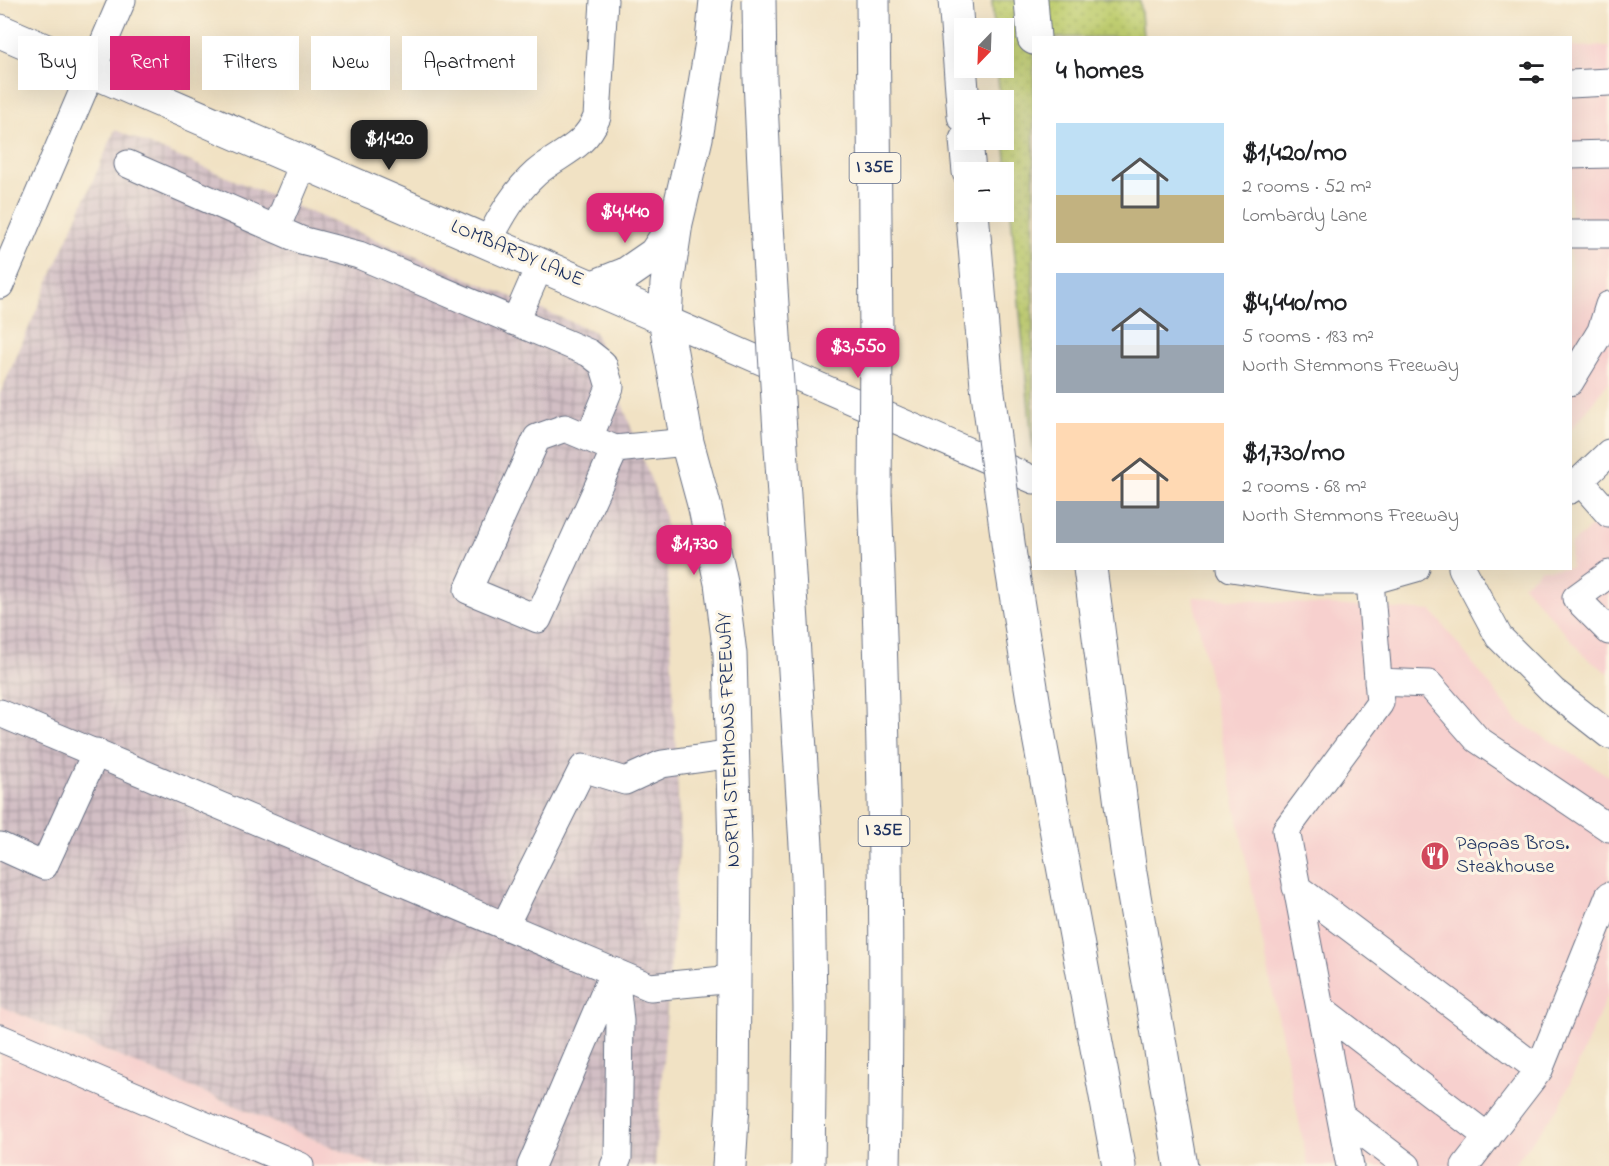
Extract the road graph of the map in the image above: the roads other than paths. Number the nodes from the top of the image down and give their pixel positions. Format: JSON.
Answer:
{"nodes":[{"id":1,"x":122,"y":0,"type":"edge"},
{"id":2,"x":604,"y":0,"type":"edge"},
{"id":3,"x":716,"y":0,"type":"edge"},
{"id":4,"x":759,"y":0,"type":"edge"},
{"id":5,"x":873,"y":0,"type":"edge"},
{"id":6,"x":955,"y":0,"type":"edge"},
{"id":7,"x":1031,"y":0,"type":"edge"},
{"id":8,"x":0,"y":31,"type":"edge"},
{"id":9,"x":1034,"y":36,"type":"edge"},
{"id":10,"x":18,"y":39,"type":"edge"},
{"id":11,"x":98,"y":58,"type":"edge"},
{"id":12,"x":98,"y":72,"type":"edge"},
{"id":13,"x":1609,"y":82,"type":"edge"},
{"id":14,"x":1572,"y":84,"type":"edge"},
{"id":15,"x":84,"y":90,"type":"edge"},
{"id":16,"x":962,"y":90,"type":"edge"},
{"id":17,"x":1609,"y":154,"type":"edge"},
{"id":18,"x":1572,"y":155,"type":"edge"},
{"id":19,"x":304,"y":162,"type":"junction"},
{"id":20,"x":128,"y":164,"type":"dead end"},
{"id":21,"x":973,"y":222,"type":"edge"},
{"id":22,"x":676,"y":223,"type":"junction"},
{"id":23,"x":276,"y":229,"type":"junction"},
{"id":24,"x":1572,"y":234,"type":"edge"},
{"id":25,"x":1609,"y":234,"type":"edge"},
{"id":26,"x":488,"y":242,"type":"junction"},
{"id":27,"x":540,"y":265,"type":"junction"},
{"id":28,"x":0,"y":285,"type":"edge"},
{"id":29,"x":593,"y":287,"type":"junction"},
{"id":30,"x":1609,"y":305,"type":"edge"},
{"id":31,"x":665,"y":319,"type":"junction"},
{"id":32,"x":515,"y":322,"type":"junction"},
{"id":33,"x":1572,"y":379,"type":"edge"},
{"id":34,"x":589,"y":438,"type":"junction"},
{"id":35,"x":687,"y":442,"type":"junction"},
{"id":36,"x":615,"y":449,"type":"junction"},
{"id":37,"x":1609,"y":453,"type":"edge"},
{"id":38,"x":1032,"y":479,"type":"edge"},
{"id":39,"x":1575,"y":486,"type":"edge"},
{"id":40,"x":1609,"y":514,"type":"edge"},
{"id":41,"x":1090,"y":570,"type":"edge"},
{"id":42,"x":1244,"y":570,"type":"edge"},
{"id":43,"x":1409,"y":570,"type":"edge"},
{"id":44,"x":1463,"y":570,"type":"edge"},
{"id":45,"x":1609,"y":574,"type":"edge"},
{"id":46,"x":1370,"y":581,"type":"junction"},
{"id":47,"x":1609,"y":631,"type":"edge"},
{"id":48,"x":1378,"y":682,"type":"junction"},
{"id":49,"x":0,"y":713,"type":"edge"},
{"id":50,"x":1609,"y":735,"type":"edge"},
{"id":51,"x":96,"y":752,"type":"junction"},
{"id":52,"x":732,"y":754,"type":"junction"},
{"id":53,"x":1609,"y":828,"type":"edge"},
{"id":54,"x":0,"y":846,"type":"edge"},
{"id":55,"x":1296,"y":887,"type":"junction"},
{"id":56,"x":1609,"y":896,"type":"edge"},
{"id":57,"x":505,"y":925,"type":"junction"},
{"id":58,"x":614,"y":971,"type":"junction"},
{"id":59,"x":735,"y":979,"type":"junction"},
{"id":60,"x":1320,"y":1008,"type":"junction"},
{"id":61,"x":0,"y":1038,"type":"edge"},
{"id":62,"x":1539,"y":1070,"type":"junction"},
{"id":63,"x":1341,"y":1116,"type":"junction"},
{"id":64,"x":1488,"y":1137,"type":"junction"},
{"id":65,"x":300,"y":1166,"type":"edge"},
{"id":66,"x":531,"y":1166,"type":"edge"},
{"id":67,"x":614,"y":1166,"type":"edge"},
{"id":68,"x":729,"y":1166,"type":"edge"},
{"id":69,"x":808,"y":1166,"type":"edge"},
{"id":70,"x":884,"y":1166,"type":"edge"},
{"id":71,"x":1119,"y":1166,"type":"edge"},
{"id":72,"x":1181,"y":1166,"type":"edge"},
{"id":73,"x":1350,"y":1166,"type":"edge"},
{"id":74,"x":1407,"y":1166,"type":"edge"},
{"id":75,"x":1465,"y":1166,"type":"edge"}],
"edges":[{"from":1,"to":11,"type":"street"},
{"from":2,"to":26,"type":"street"},
{"from":3,"to":22,"type":"main road","name":"NORTH STEMMONS FREEWAY"},
{"from":4,"to":69,"type":"main road","bridge":true},
{"from":5,"to":70,"type":"main road","number":"I 35E","bridge":true},
{"from":6,"to":16,"type":"main road"},
{"from":7,"to":9,"type":"main road"},
{"from":8,"to":10,"type":"main road","name":"LOMBARDY LANE"},
{"from":12,"to":19,"type":"main road","name":"LOMBARDY LANE"},
{"from":13,"to":14,"type":"street"},
{"from":15,"to":28,"type":"street"},
{"from":17,"to":18,"type":"street"},
{"from":19,"to":23,"type":"street"},
{"from":19,"to":26,"type":"main road","name":"LOMBARDY LANE"},
{"from":20,"to":23,"type":"street"},
{"from":21,"to":71,"type":"main road","bridge":true},
{"from":22,"to":29,"type":"main road"},
{"from":22,"to":31,"type":"main road","name":"NORTH STEMMONS FREEWAY"},
{"from":23,"to":32,"type":"street"},
{"from":24,"to":25,"type":"street"},
{"from":26,"to":27,"type":"main road","name":"LOMBARDY LANE"},
{"from":27,"to":29,"type":"main road","name":"LOMBARDY LANE"},
{"from":27,"to":32,"type":"street"},
{"from":29,"to":31,"type":"main road","name":"LOMBARDY LANE"},
{"from":30,"to":33,"type":"street"},
{"from":31,"to":35,"type":"main road","name":"NORTH STEMMONS FREEWAY"},
{"from":31,"to":38,"type":"street","name":"LOMBARDY LANE"},
{"from":32,"to":34,"type":"street"},
{"from":34,"to":36,"type":"street"},
{"from":34,"to":36,"type":"street"},
{"from":35,"to":36,"type":"street"},
{"from":35,"to":52,"type":"main road","name":"NORTH STEMMONS FREEWAY"},
{"from":37,"to":39,"type":"street"},
{"from":39,"to":40,"type":"street"},
{"from":41,"to":72,"type":"main road"},
{"from":42,"to":46,"type":"street"},
{"from":43,"to":46,"type":"street"},
{"from":44,"to":50,"type":"street"},
{"from":45,"to":47,"type":"street"},
{"from":46,"to":48,"type":"street"},
{"from":48,"to":53,"type":"street"},
{"from":48,"to":55,"type":"street"},
{"from":49,"to":51,"type":"street"},
{"from":51,"to":54,"type":"street"},
{"from":51,"to":57,"type":"street"},
{"from":52,"to":57,"type":"street"},
{"from":52,"to":59,"type":"main road","name":"NORTH STEMMONS FREEWAY"},
{"from":55,"to":60,"type":"street"},
{"from":55,"to":62,"type":"street"},
{"from":56,"to":62,"type":"street"},
{"from":57,"to":58,"type":"street"},
{"from":58,"to":59,"type":"street"},
{"from":58,"to":66,"type":"street"},
{"from":58,"to":67,"type":"street"},
{"from":59,"to":68,"type":"main road","name":"NORTH STEMMONS FREEWAY"},
{"from":60,"to":63,"type":"street"},
{"from":60,"to":64,"type":"street"},
{"from":61,"to":65,"type":"street"},
{"from":62,"to":64,"type":"street"},
{"from":63,"to":73,"type":"street"},
{"from":63,"to":74,"type":"street"},
{"from":64,"to":75,"type":"street"}]}
